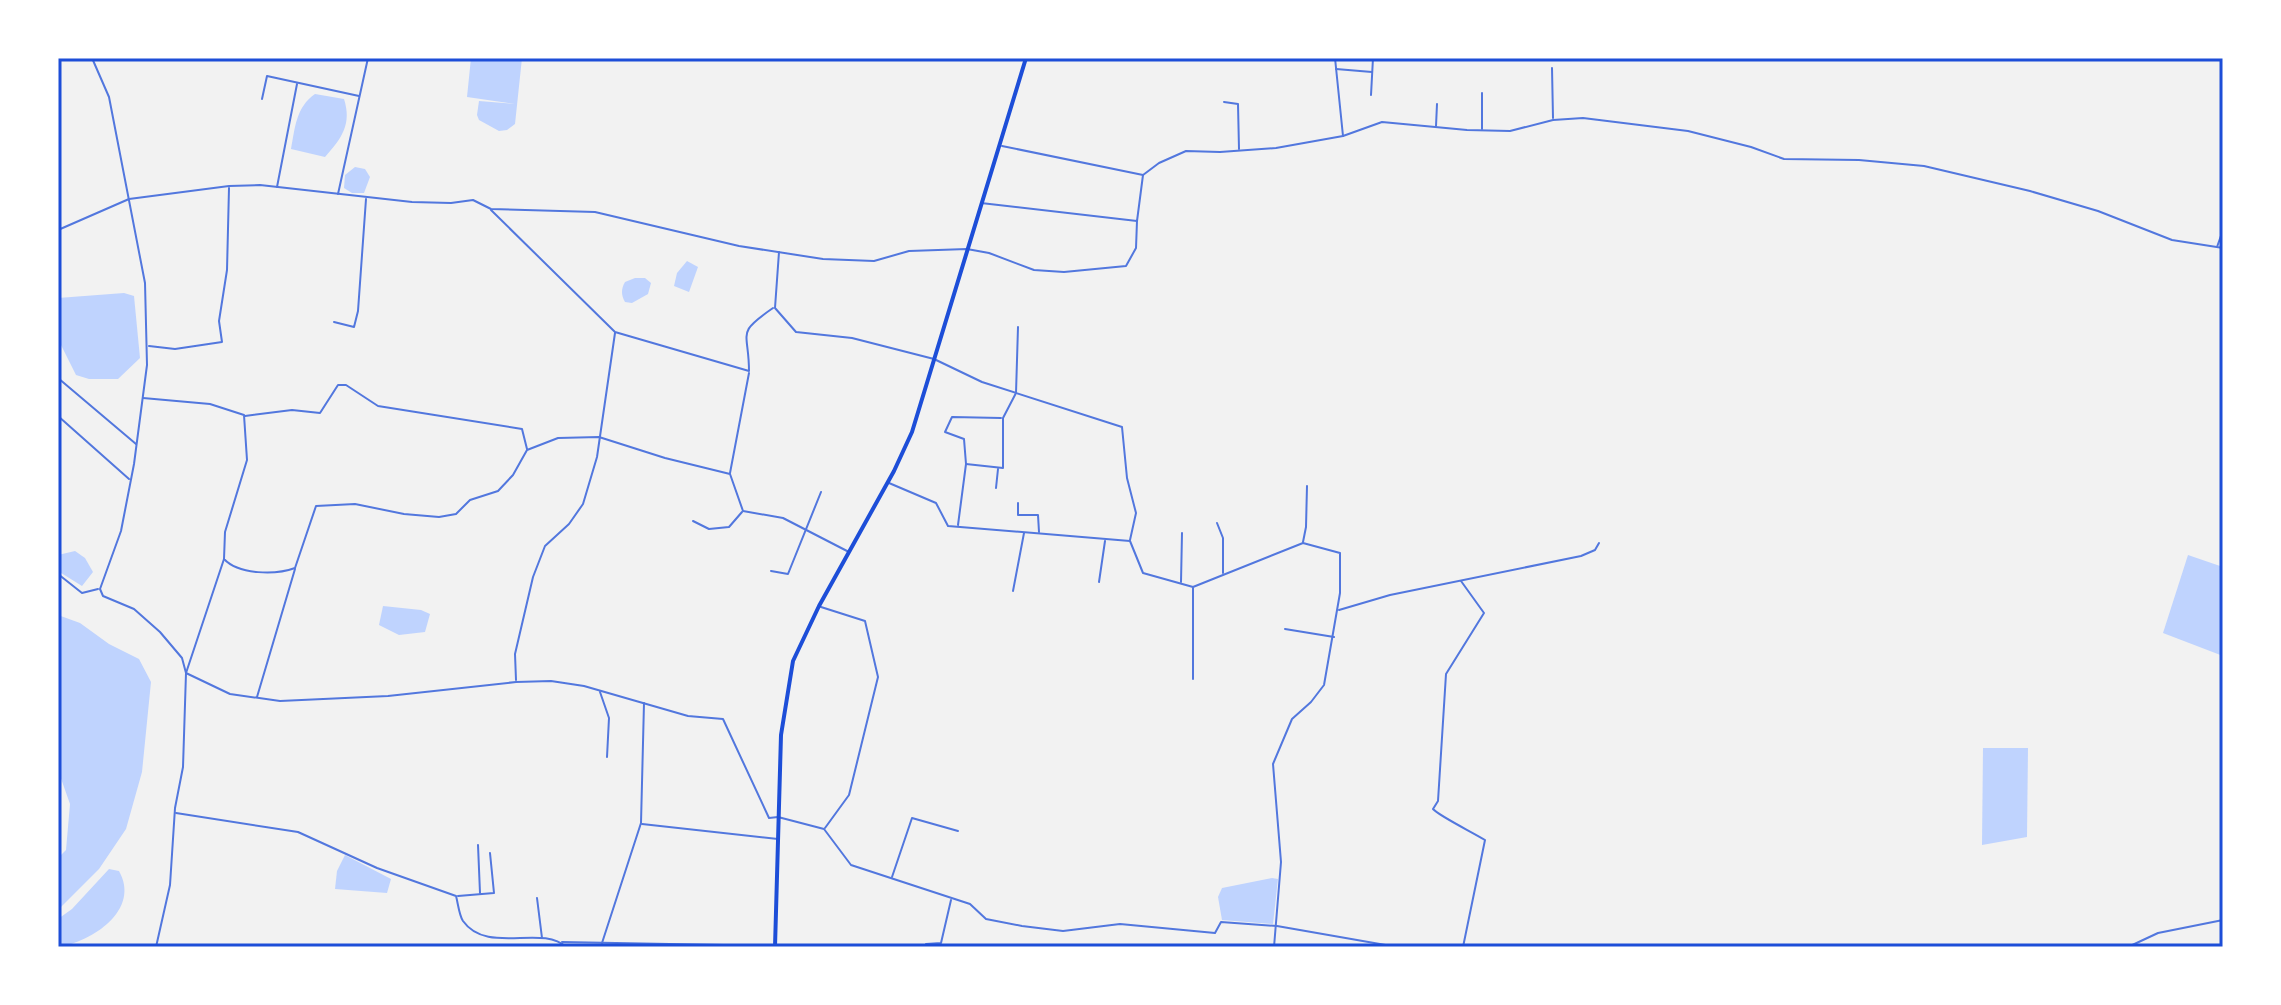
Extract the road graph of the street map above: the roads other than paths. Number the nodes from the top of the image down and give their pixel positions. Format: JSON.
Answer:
{"nodes":[{"id":1,"x":92,"y":58,"type":"edge"},
{"id":2,"x":368,"y":58,"type":"edge"},
{"id":3,"x":1026,"y":58,"type":"edge"},
{"id":4,"x":1335,"y":58,"type":"edge"},
{"id":5,"x":1373,"y":58,"type":"edge"},
{"id":6,"x":1552,"y":68,"type":"dead end"},
{"id":7,"x":1335,"y":69,"type":"junction"},
{"id":8,"x":1372,"y":72,"type":"junction"},
{"id":9,"x":297,"y":82,"type":"junction"},
{"id":10,"x":1482,"y":93,"type":"dead end"},
{"id":11,"x":1371,"y":95,"type":"dead end"},
{"id":12,"x":360,"y":96,"type":"junction"},
{"id":13,"x":262,"y":99,"type":"dead end"},
{"id":14,"x":1224,"y":102,"type":"dead end"},
{"id":15,"x":1437,"y":104,"type":"dead end"},
{"id":16,"x":1553,"y":120,"type":"junction"},
{"id":17,"x":1436,"y":127,"type":"junction"},
{"id":18,"x":1482,"y":130,"type":"junction"},
{"id":19,"x":1343,"y":136,"type":"junction"},
{"id":20,"x":1001,"y":145,"type":"junction"},
{"id":21,"x":1239,"y":150,"type":"junction"},
{"id":22,"x":1143,"y":175,"type":"junction"},
{"id":23,"x":229,"y":186,"type":"junction"},
{"id":24,"x":277,"y":187,"type":"junction"},
{"id":25,"x":337,"y":195,"type":"junction"},
{"id":26,"x":366,"y":198,"type":"junction"},
{"id":27,"x":129,"y":199,"type":"junction"},
{"id":28,"x":980,"y":203,"type":"junction"},
{"id":29,"x":491,"y":209,"type":"junction"},
{"id":30,"x":1137,"y":221,"type":"junction"},
{"id":31,"x":58,"y":230,"type":"edge"},
{"id":32,"x":2223,"y":230,"type":"edge"},
{"id":33,"x":2217,"y":247,"type":"junction"},
{"id":34,"x":2223,"y":248,"type":"edge"},
{"id":35,"x":967,"y":249,"type":"junction"},
{"id":36,"x":779,"y":252,"type":"junction"},
{"id":37,"x":775,"y":308,"type":"junction"},
{"id":38,"x":334,"y":322,"type":"dead end"},
{"id":39,"x":1018,"y":327,"type":"dead end"},
{"id":40,"x":615,"y":332,"type":"junction"},
{"id":41,"x":147,"y":345,"type":"junction"},
{"id":42,"x":934,"y":359,"type":"junction"},
{"id":43,"x":749,"y":371,"type":"junction"},
{"id":44,"x":58,"y":378,"type":"edge"},
{"id":45,"x":1016,"y":393,"type":"junction"},
{"id":46,"x":143,"y":398,"type":"junction"},
{"id":47,"x":58,"y":416,"type":"edge"},
{"id":48,"x":244,"y":417,"type":"junction"},
{"id":49,"x":1003,"y":418,"type":"junction"},
{"id":50,"x":599,"y":437,"type":"junction"},
{"id":51,"x":137,"y":444,"type":"junction"},
{"id":52,"x":527,"y":450,"type":"junction"},
{"id":53,"x":966,"y":464,"type":"junction"},
{"id":54,"x":998,"y":467,"type":"junction"},
{"id":55,"x":730,"y":474,"type":"junction"},
{"id":56,"x":131,"y":480,"type":"junction"},
{"id":57,"x":888,"y":482,"type":"junction"},
{"id":58,"x":1307,"y":486,"type":"dead end"},
{"id":59,"x":996,"y":488,"type":"dead end"},
{"id":60,"x":821,"y":492,"type":"dead end"},
{"id":61,"x":1018,"y":503,"type":"dead end"},
{"id":62,"x":743,"y":511,"type":"junction"},
{"id":63,"x":693,"y":521,"type":"dead end"},
{"id":64,"x":1217,"y":523,"type":"dead end"},
{"id":65,"x":958,"y":526,"type":"junction"},
{"id":66,"x":806,"y":530,"type":"junction"},
{"id":67,"x":1024,"y":532,"type":"junction"},
{"id":68,"x":1039,"y":533,"type":"junction"},
{"id":69,"x":1182,"y":533,"type":"dead end"},
{"id":70,"x":1105,"y":540,"type":"junction"},
{"id":71,"x":1130,"y":541,"type":"junction"},
{"id":72,"x":1303,"y":543,"type":"junction"},
{"id":73,"x":1599,"y":543,"type":"dead end"},
{"id":74,"x":850,"y":553,"type":"junction"},
{"id":75,"x":224,"y":559,"type":"junction"},
{"id":76,"x":295,"y":568,"type":"junction"},
{"id":77,"x":771,"y":571,"type":"dead end"},
{"id":78,"x":58,"y":574,"type":"edge"},
{"id":79,"x":1223,"y":575,"type":"junction"},
{"id":80,"x":1461,"y":581,"type":"junction"},
{"id":81,"x":1099,"y":582,"type":"dead end"},
{"id":82,"x":1181,"y":584,"type":"junction"},
{"id":83,"x":1193,"y":587,"type":"junction"},
{"id":84,"x":100,"y":589,"type":"junction"},
{"id":85,"x":1013,"y":591,"type":"dead end"},
{"id":86,"x":819,"y":606,"type":"junction"},
{"id":87,"x":1338,"y":610,"type":"junction"},
{"id":88,"x":1285,"y":629,"type":"dead end"},
{"id":89,"x":1334,"y":637,"type":"junction"},
{"id":90,"x":186,"y":673,"type":"junction"},
{"id":91,"x":1193,"y":679,"type":"dead end"},
{"id":92,"x":516,"y":682,"type":"junction"},
{"id":93,"x":600,"y":691,"type":"junction"},
{"id":94,"x":257,"y":698,"type":"junction"},
{"id":95,"x":644,"y":702,"type":"junction"},
{"id":96,"x":607,"y":757,"type":"dead end"},
{"id":97,"x":175,"y":813,"type":"junction"},
{"id":98,"x":778,"y":817,"type":"junction"},
{"id":99,"x":641,"y":823,"type":"junction"},
{"id":100,"x":824,"y":829,"type":"junction"},
{"id":101,"x":958,"y":831,"type":"dead end"},
{"id":102,"x":778,"y":839,"type":"junction"},
{"id":103,"x":478,"y":845,"type":"dead end"},
{"id":104,"x":490,"y":853,"type":"dead end"},
{"id":105,"x":891,"y":878,"type":"junction"},
{"id":106,"x":480,"y":894,"type":"junction"},
{"id":107,"x":456,"y":896,"type":"junction"},
{"id":108,"x":537,"y":898,"type":"dead end"},
{"id":109,"x":952,"y":899,"type":"junction"},
{"id":110,"x":2223,"y":920,"type":"edge"},
{"id":111,"x":1277,"y":926,"type":"junction"},
{"id":112,"x":542,"y":940,"type":"junction"},
{"id":113,"x":560,"y":942,"type":"junction"},
{"id":114,"x":602,"y":943,"type":"junction"},
{"id":115,"x":926,"y":944,"type":"dead end"},
{"id":116,"x":775,"y":946,"type":"edge"},
{"id":117,"x":156,"y":947,"type":"edge"},
{"id":118,"x":566,"y":947,"type":"edge"},
{"id":119,"x":1274,"y":947,"type":"edge"},
{"id":120,"x":1397,"y":947,"type":"edge"},
{"id":121,"x":1463,"y":947,"type":"edge"},
{"id":122,"x":2128,"y":947,"type":"edge"}],
"edges":[{"from":1,"to":27,"type":"street"},
{"from":2,"to":12,"type":"street"},
{"from":3,"to":20,"type":"highway"},
{"from":4,"to":7,"type":"street"},
{"from":5,"to":8,"type":"street"},
{"from":6,"to":16,"type":"street"},
{"from":7,"to":8,"type":"street"},
{"from":7,"to":19,"type":"street"},
{"from":8,"to":11,"type":"street"},
{"from":9,"to":12,"type":"street"},
{"from":9,"to":13,"type":"street"},
{"from":9,"to":24,"type":"street"},
{"from":10,"to":18,"type":"street"},
{"from":12,"to":25,"type":"street"},
{"from":14,"to":21,"type":"street"},
{"from":15,"to":17,"type":"street"},
{"from":16,"to":18,"type":"street"},
{"from":16,"to":33,"type":"street"},
{"from":17,"to":18,"type":"street"},
{"from":17,"to":19,"type":"street"},
{"from":19,"to":21,"type":"street"},
{"from":20,"to":22,"type":"street"},
{"from":20,"to":28,"type":"highway"},
{"from":21,"to":22,"type":"street"},
{"from":22,"to":30,"type":"street"},
{"from":23,"to":24,"type":"street"},
{"from":23,"to":27,"type":"street"},
{"from":23,"to":41,"type":"street"},
{"from":24,"to":25,"type":"street"},
{"from":25,"to":26,"type":"street"},
{"from":26,"to":29,"type":"street"},
{"from":26,"to":38,"type":"street"},
{"from":27,"to":31,"type":"street"},
{"from":27,"to":41,"type":"street"},
{"from":28,"to":30,"type":"street"},
{"from":28,"to":35,"type":"highway"},
{"from":29,"to":36,"type":"street"},
{"from":29,"to":40,"type":"street"},
{"from":30,"to":35,"type":"street"},
{"from":32,"to":33,"type":"street"},
{"from":33,"to":34,"type":"street"},
{"from":35,"to":36,"type":"street"},
{"from":35,"to":42,"type":"highway"},
{"from":36,"to":37,"type":"street"},
{"from":37,"to":42,"type":"street"},
{"from":37,"to":43,"type":"street"},
{"from":39,"to":45,"type":"street"},
{"from":40,"to":43,"type":"street"},
{"from":40,"to":50,"type":"street"},
{"from":41,"to":46,"type":"street"},
{"from":42,"to":45,"type":"street"},
{"from":42,"to":57,"type":"highway"},
{"from":43,"to":55,"type":"street"},
{"from":44,"to":51,"type":"street"},
{"from":45,"to":49,"type":"street"},
{"from":45,"to":71,"type":"street"},
{"from":46,"to":48,"type":"street"},
{"from":46,"to":51,"type":"street"},
{"from":47,"to":56,"type":"street"},
{"from":48,"to":52,"type":"street"},
{"from":48,"to":75,"type":"street"},
{"from":49,"to":53,"type":"street"},
{"from":49,"to":54,"type":"street"},
{"from":50,"to":52,"type":"street"},
{"from":50,"to":55,"type":"street"},
{"from":50,"to":92,"type":"street"},
{"from":51,"to":56,"type":"street"},
{"from":52,"to":76,"type":"street"},
{"from":53,"to":54,"type":"street"},
{"from":53,"to":65,"type":"street"},
{"from":54,"to":59,"type":"street"},
{"from":55,"to":62,"type":"street"},
{"from":56,"to":84,"type":"street"},
{"from":57,"to":65,"type":"street"},
{"from":57,"to":74,"type":"highway"},
{"from":58,"to":72,"type":"street"},
{"from":60,"to":66,"type":"street"},
{"from":61,"to":68,"type":"street"},
{"from":62,"to":63,"type":"street"},
{"from":62,"to":66,"type":"street"},
{"from":64,"to":79,"type":"street"},
{"from":65,"to":67,"type":"street"},
{"from":66,"to":74,"type":"street"},
{"from":66,"to":77,"type":"street"},
{"from":67,"to":68,"type":"street"},
{"from":67,"to":85,"type":"street"},
{"from":68,"to":70,"type":"street"},
{"from":69,"to":82,"type":"street"},
{"from":70,"to":71,"type":"street"},
{"from":70,"to":81,"type":"street"},
{"from":71,"to":82,"type":"street"},
{"from":72,"to":79,"type":"street"},
{"from":72,"to":87,"type":"street"},
{"from":73,"to":80,"type":"street"},
{"from":74,"to":86,"type":"highway"},
{"from":75,"to":76,"type":"street"},
{"from":75,"to":90,"type":"street"},
{"from":76,"to":94,"type":"street"},
{"from":78,"to":84,"type":"street"},
{"from":79,"to":83,"type":"street"},
{"from":80,"to":87,"type":"street"},
{"from":80,"to":121,"type":"street"},
{"from":82,"to":83,"type":"street"},
{"from":83,"to":91,"type":"street"},
{"from":84,"to":90,"type":"street"},
{"from":86,"to":98,"type":"highway"},
{"from":86,"to":100,"type":"street"},
{"from":87,"to":89,"type":"street"},
{"from":88,"to":89,"type":"street"},
{"from":89,"to":111,"type":"street"},
{"from":90,"to":94,"type":"street"},
{"from":90,"to":97,"type":"street"},
{"from":92,"to":93,"type":"street"},
{"from":92,"to":94,"type":"street"},
{"from":93,"to":95,"type":"street"},
{"from":93,"to":96,"type":"street"},
{"from":95,"to":98,"type":"street"},
{"from":95,"to":99,"type":"street"},
{"from":97,"to":107,"type":"street"},
{"from":97,"to":117,"type":"street"},
{"from":98,"to":100,"type":"street"},
{"from":98,"to":102,"type":"highway"},
{"from":99,"to":102,"type":"street"},
{"from":99,"to":114,"type":"street"},
{"from":100,"to":105,"type":"street"},
{"from":101,"to":105,"type":"street"},
{"from":102,"to":116,"type":"highway"},
{"from":103,"to":106,"type":"street"},
{"from":104,"to":106,"type":"street"},
{"from":105,"to":109,"type":"street"},
{"from":106,"to":107,"type":"street"},
{"from":107,"to":112,"type":"street"},
{"from":108,"to":112,"type":"street"},
{"from":109,"to":111,"type":"street"},
{"from":109,"to":115,"type":"street"},
{"from":110,"to":122,"type":"street"},
{"from":111,"to":119,"type":"street"},
{"from":111,"to":120,"type":"street"},
{"from":112,"to":113,"type":"street"},
{"from":113,"to":114,"type":"street"},
{"from":113,"to":118,"type":"street"},
{"from":114,"to":116,"type":"street"}]}
